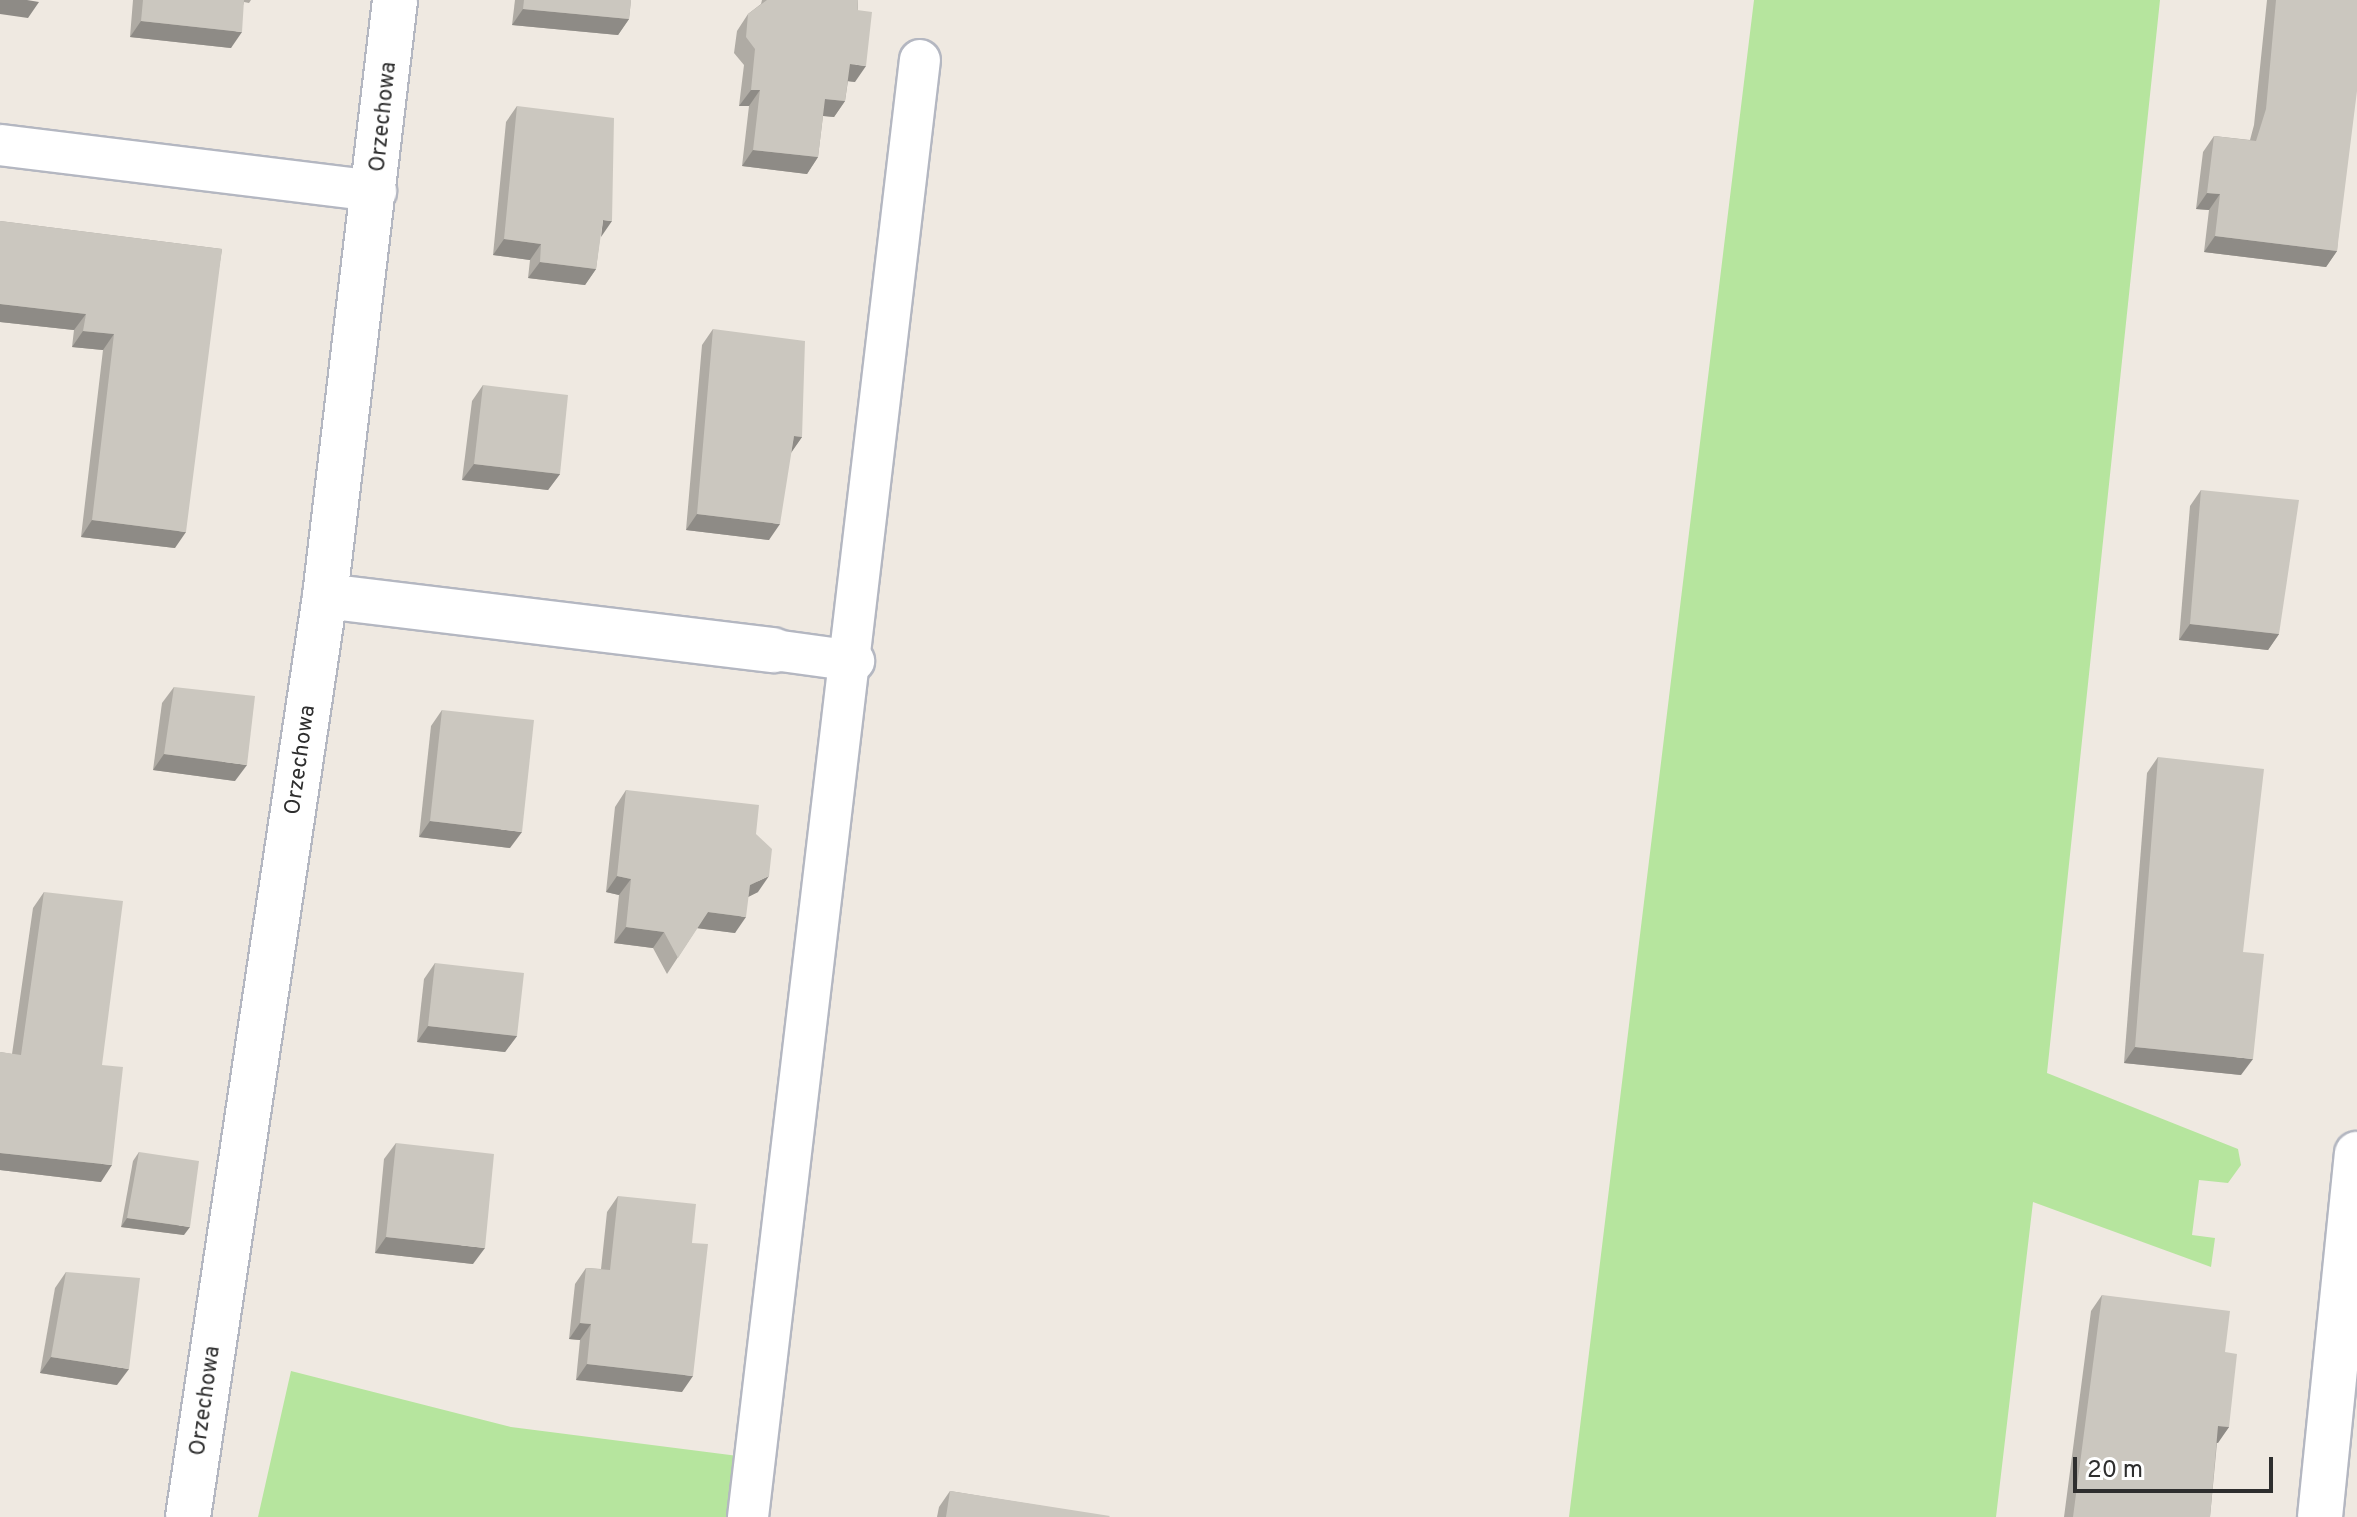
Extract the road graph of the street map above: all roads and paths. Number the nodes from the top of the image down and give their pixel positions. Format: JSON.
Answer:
{"nodes":[{"id":1,"x":395,"y":0,"type":"edge"},
{"id":2,"x":920,"y":60,"type":"dead end"},
{"id":3,"x":0,"y":145,"type":"edge"},
{"id":4,"x":376,"y":191,"type":"junction"},
{"id":5,"x":325,"y":596,"type":"junction"},
{"id":6,"x":774,"y":650,"type":"joint"},
{"id":7,"x":854,"y":661,"type":"junction"},
{"id":8,"x":2357,"y":1154,"type":"edge"},
{"id":9,"x":188,"y":1517,"type":"edge"},
{"id":10,"x":748,"y":1517,"type":"edge"},
{"id":11,"x":2320,"y":1517,"type":"edge"}],
"edges":[{"from":1,"to":4,"type":"street","name":"Orzechowa"},
{"from":2,"to":7,"type":"lane"},
{"from":3,"to":4,"type":"lane"},
{"from":4,"to":5,"type":"street","name":"Orzechowa"},
{"from":5,"to":6,"type":"street"},
{"from":5,"to":9,"type":"street","name":"Orzechowa"},
{"from":6,"to":7,"type":"lane"},
{"from":7,"to":10,"type":"lane"},
{"from":8,"to":11,"type":"street"}]}
